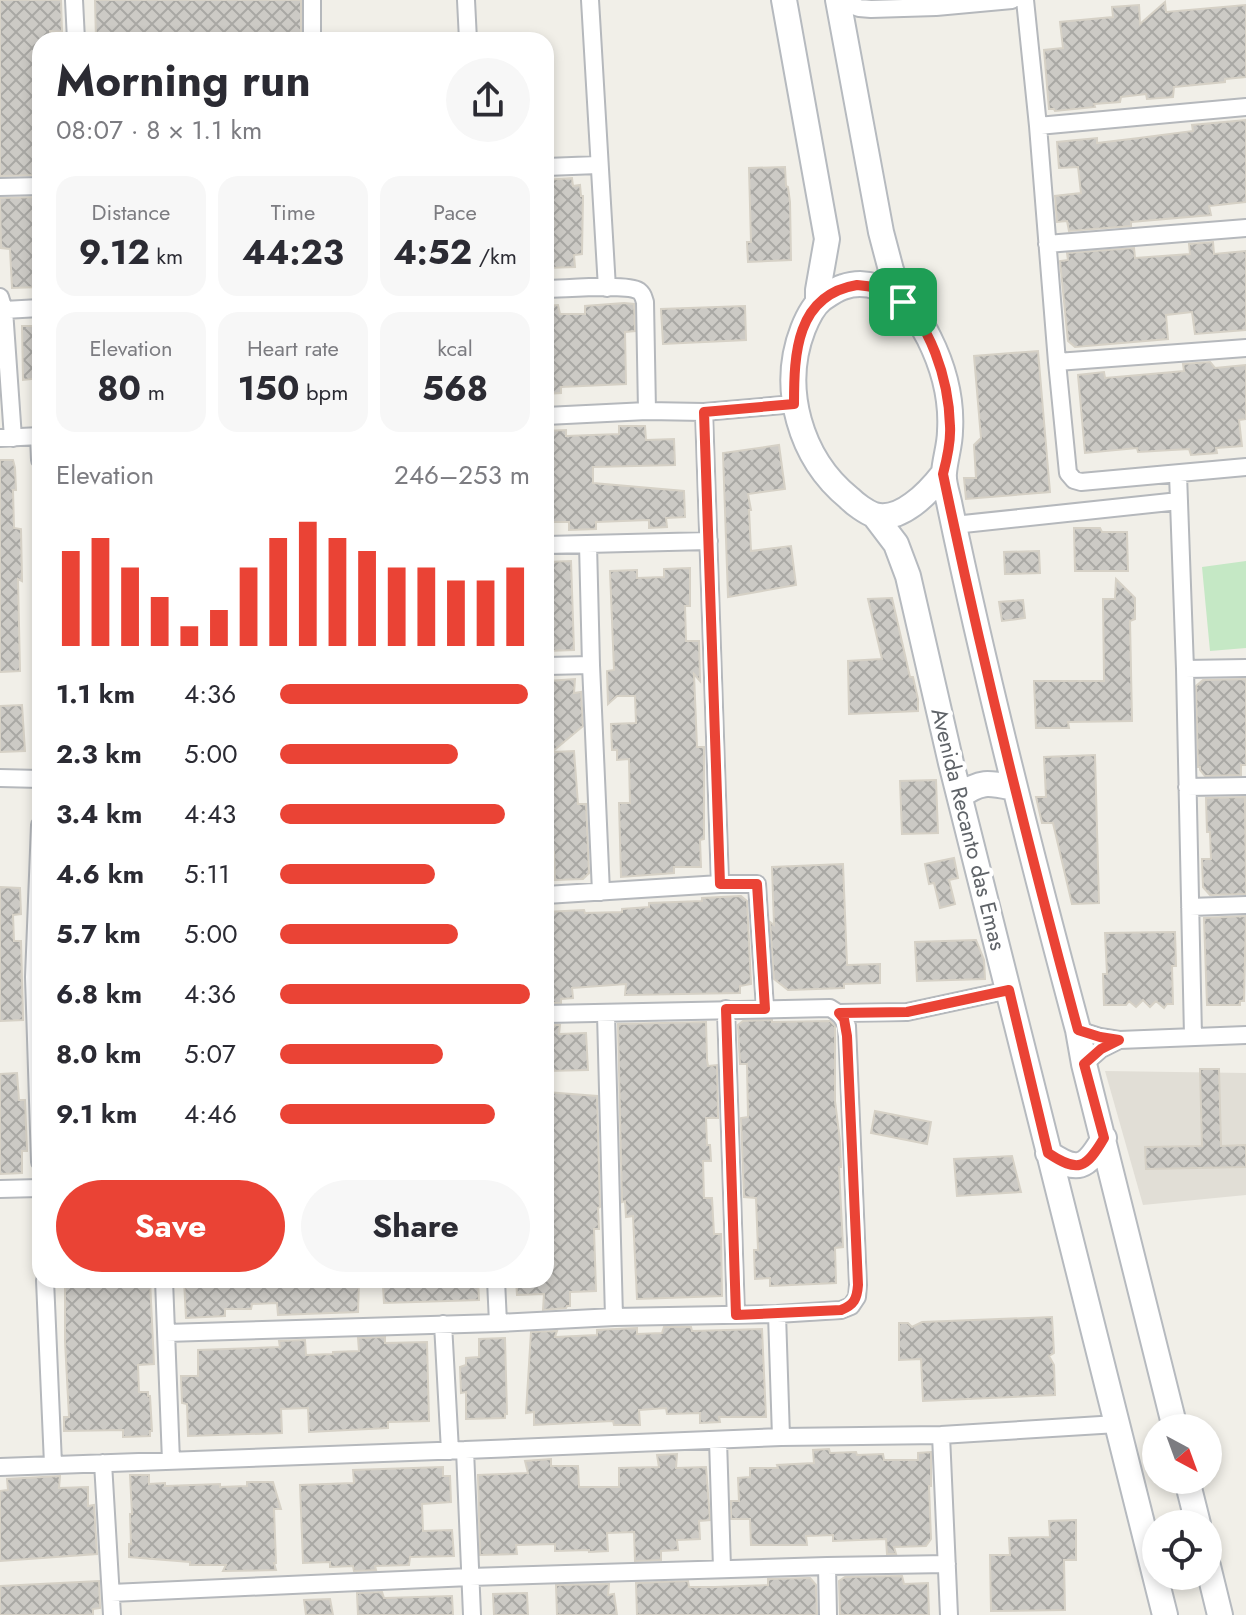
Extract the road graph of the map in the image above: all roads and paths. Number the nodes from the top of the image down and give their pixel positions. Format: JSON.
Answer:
{"nodes":[{"id":1,"x":74,"y":0,"type":"edge"},
{"id":2,"x":312,"y":0,"type":"edge"},
{"id":3,"x":466,"y":0,"type":"edge"},
{"id":4,"x":590,"y":0,"type":"edge"},
{"id":5,"x":784,"y":0,"type":"edge"},
{"id":6,"x":838,"y":0,"type":"edge"},
{"id":7,"x":1012,"y":0,"type":"edge"},
{"id":8,"x":1025,"y":0,"type":"edge"},
{"id":9,"x":936,"y":3,"type":"edge"},
{"id":10,"x":871,"y":9,"type":"junction"},
{"id":11,"x":843,"y":27,"type":"junction"},
{"id":12,"x":76,"y":32,"type":"edge"},
{"id":13,"x":312,"y":32,"type":"edge"},
{"id":14,"x":468,"y":32,"type":"edge"},
{"id":15,"x":1246,"y":107,"type":"edge"},
{"id":16,"x":1038,"y":126,"type":"junction"},
{"id":17,"x":598,"y":165,"type":"junction"},
{"id":18,"x":554,"y":167,"type":"edge"},
{"id":19,"x":32,"y":186,"type":"edge"},
{"id":20,"x":0,"y":187,"type":"edge"},
{"id":21,"x":1246,"y":228,"type":"edge"},
{"id":22,"x":1047,"y":244,"type":"junction"},
{"id":23,"x":607,"y":288,"type":"junction"},
{"id":24,"x":554,"y":289,"type":"edge"},
{"id":25,"x":818,"y":302,"type":"junction"},
{"id":26,"x":903,"y":302,"type":"junction"},
{"id":27,"x":2,"y":303,"type":"edge"},
{"id":28,"x":32,"y":307,"type":"edge"},
{"id":29,"x":1246,"y":348,"type":"edge"},
{"id":30,"x":1057,"y":362,"type":"junction"},
{"id":31,"x":794,"y":404,"type":"junction"},
{"id":32,"x":647,"y":411,"type":"junction"},
{"id":33,"x":704,"y":412,"type":"junction"},
{"id":34,"x":554,"y":416,"type":"edge"},
{"id":35,"x":32,"y":436,"type":"edge"},
{"id":36,"x":7,"y":438,"type":"edge"},
{"id":37,"x":1246,"y":467,"type":"edge"},
{"id":38,"x":943,"y":474,"type":"junction"},
{"id":39,"x":1178,"y":474,"type":"junction"},
{"id":40,"x":1179,"y":501,"type":"junction"},
{"id":41,"x":874,"y":515,"type":"junction"},
{"id":42,"x":954,"y":525,"type":"junction"},
{"id":43,"x":709,"y":541,"type":"junction"},
{"id":44,"x":588,"y":544,"type":"junction"},
{"id":45,"x":554,"y":545,"type":"edge"},
{"id":46,"x":591,"y":665,"type":"junction"},
{"id":47,"x":554,"y":666,"type":"edge"},
{"id":48,"x":1246,"y":668,"type":"edge"},
{"id":49,"x":1185,"y":669,"type":"junction"},
{"id":50,"x":0,"y":778,"type":"edge"},
{"id":51,"x":32,"y":779,"type":"edge"},
{"id":52,"x":1246,"y":786,"type":"edge"},
{"id":53,"x":1187,"y":787,"type":"junction"},
{"id":54,"x":1014,"y":788,"type":"junction"},
{"id":55,"x":960,"y":796,"type":"junction"},
{"id":56,"x":720,"y":884,"type":"junction"},
{"id":57,"x":601,"y":892,"type":"junction"},
{"id":58,"x":554,"y":895,"type":"edge"},
{"id":59,"x":1246,"y":905,"type":"edge"},
{"id":60,"x":1190,"y":907,"type":"junction"},
{"id":61,"x":1009,"y":990,"type":"junction"},
{"id":62,"x":726,"y":1009,"type":"junction"},
{"id":63,"x":765,"y":1009,"type":"junction"},
{"id":64,"x":839,"y":1013,"type":"junction"},
{"id":65,"x":554,"y":1014,"type":"edge"},
{"id":66,"x":606,"y":1014,"type":"junction"},
{"id":67,"x":1078,"y":1030,"type":"junction"},
{"id":68,"x":1246,"y":1035,"type":"edge"},
{"id":69,"x":1193,"y":1036,"type":"junction"},
{"id":70,"x":1119,"y":1040,"type":"junction"},
{"id":71,"x":1084,"y":1064,"type":"junction"},
{"id":72,"x":1104,"y":1138,"type":"junction"},
{"id":73,"x":1048,"y":1153,"type":"junction"},
{"id":74,"x":32,"y":1188,"type":"edge"},
{"id":75,"x":0,"y":1189,"type":"edge"},
{"id":76,"x":45,"y":1288,"type":"edge"},
{"id":77,"x":164,"y":1288,"type":"edge"},
{"id":78,"x":496,"y":1288,"type":"edge"},
{"id":79,"x":777,"y":1314,"type":"junction"},
{"id":80,"x":736,"y":1315,"type":"junction"},
{"id":81,"x":614,"y":1317,"type":"junction"},
{"id":82,"x":498,"y":1323,"type":"junction"},
{"id":83,"x":443,"y":1324,"type":"junction"},
{"id":84,"x":166,"y":1333,"type":"junction"},
{"id":85,"x":1172,"y":1414,"type":"edge"},
{"id":86,"x":1117,"y":1424,"type":"junction"},
{"id":87,"x":941,"y":1435,"type":"junction"},
{"id":88,"x":781,"y":1437,"type":"junction"},
{"id":89,"x":718,"y":1440,"type":"junction"},
{"id":90,"x":457,"y":1451,"type":"junction"},
{"id":91,"x":171,"y":1461,"type":"junction"},
{"id":92,"x":103,"y":1463,"type":"junction"},
{"id":93,"x":53,"y":1464,"type":"junction"},
{"id":94,"x":0,"y":1467,"type":"edge"},
{"id":95,"x":947,"y":1564,"type":"junction"},
{"id":96,"x":827,"y":1566,"type":"junction"},
{"id":97,"x":722,"y":1568,"type":"junction"},
{"id":98,"x":470,"y":1577,"type":"junction"},
{"id":99,"x":1214,"y":1590,"type":"edge"},
{"id":100,"x":111,"y":1593,"type":"junction"},
{"id":101,"x":112,"y":1615,"type":"edge"},
{"id":102,"x":472,"y":1615,"type":"edge"},
{"id":103,"x":828,"y":1615,"type":"edge"},
{"id":104,"x":949,"y":1615,"type":"edge"},
{"id":105,"x":1165,"y":1615,"type":"edge"},
{"id":106,"x":1220,"y":1615,"type":"edge"}],
"edges":[{"from":1,"to":12,"type":"street"},
{"from":2,"to":13,"type":"street"},
{"from":3,"to":14,"type":"street"},
{"from":4,"to":17,"type":"street"},
{"from":5,"to":25,"type":"main road"},
{"from":6,"to":10,"type":"street"},
{"from":6,"to":11,"type":"main road"},
{"from":7,"to":9,"type":"street"},
{"from":8,"to":16,"type":"street"},
{"from":9,"to":10,"type":"street"},
{"from":10,"to":11,"type":"street"},
{"from":11,"to":26,"type":"main road"},
{"from":15,"to":16,"type":"street"},
{"from":16,"to":22,"type":"street"},
{"from":17,"to":18,"type":"street"},
{"from":17,"to":23,"type":"street"},
{"from":19,"to":20,"type":"street"},
{"from":21,"to":22,"type":"street"},
{"from":22,"to":30,"type":"street"},
{"from":23,"to":24,"type":"street"},
{"from":23,"to":32,"type":"street"},
{"from":25,"to":26,"type":"main road"},
{"from":25,"to":31,"type":"main road"},
{"from":26,"to":38,"type":"main road"},
{"from":27,"to":28,"type":"street"},
{"from":27,"to":36,"type":"street"},
{"from":29,"to":30,"type":"street"},
{"from":30,"to":39,"type":"street"},
{"from":31,"to":33,"type":"street"},
{"from":31,"to":41,"type":"main road"},
{"from":32,"to":33,"type":"street"},
{"from":32,"to":34,"type":"street"},
{"from":33,"to":43,"type":"street"},
{"from":35,"to":36,"type":"street"},
{"from":37,"to":39,"type":"street"},
{"from":38,"to":41,"type":"main road"},
{"from":38,"to":42,"type":"main road"},
{"from":39,"to":40,"type":"street"},
{"from":40,"to":42,"type":"street"},
{"from":40,"to":49,"type":"street"},
{"from":41,"to":55,"type":"main road","name":"Avenida Recanto das Emas"},
{"from":42,"to":54,"type":"main road"},
{"from":43,"to":44,"type":"street"},
{"from":43,"to":56,"type":"street"},
{"from":44,"to":45,"type":"street"},
{"from":44,"to":46,"type":"street"},
{"from":46,"to":47,"type":"street"},
{"from":46,"to":57,"type":"street"},
{"from":48,"to":49,"type":"street"},
{"from":49,"to":53,"type":"street"},
{"from":50,"to":51,"type":"street"},
{"from":52,"to":53,"type":"street"},
{"from":53,"to":60,"type":"street"},
{"from":54,"to":55,"type":"main road"},
{"from":54,"to":67,"type":"main road"},
{"from":55,"to":61,"type":"main road","name":"Avenida Recanto das Emas"},
{"from":56,"to":57,"type":"street"},
{"from":56,"to":63,"type":"street"},
{"from":57,"to":58,"type":"street"},
{"from":59,"to":60,"type":"street"},
{"from":60,"to":69,"type":"street"},
{"from":61,"to":64,"type":"street"},
{"from":61,"to":73,"type":"main road","name":"Avenida Recanto das Emas"},
{"from":62,"to":63,"type":"street"},
{"from":62,"to":66,"type":"street"},
{"from":62,"to":80,"type":"street"},
{"from":63,"to":64,"type":"street"},
{"from":64,"to":79,"type":"street"},
{"from":65,"to":66,"type":"street"},
{"from":66,"to":81,"type":"street"},
{"from":67,"to":70,"type":"street"},
{"from":67,"to":71,"type":"main road"},
{"from":68,"to":69,"type":"street"},
{"from":69,"to":70,"type":"street"},
{"from":70,"to":71,"type":"street"},
{"from":71,"to":72,"type":"main road"},
{"from":72,"to":73,"type":"main road"},
{"from":72,"to":85,"type":"main road"},
{"from":73,"to":86,"type":"main road","name":"Avenida Recanto das Emas"},
{"from":74,"to":75,"type":"street"},
{"from":76,"to":93,"type":"street"},
{"from":77,"to":84,"type":"street"},
{"from":78,"to":82,"type":"street"},
{"from":79,"to":80,"type":"street"},
{"from":79,"to":88,"type":"street"},
{"from":80,"to":81,"type":"street"},
{"from":81,"to":82,"type":"street"},
{"from":82,"to":83,"type":"street"},
{"from":83,"to":84,"type":"street"},
{"from":83,"to":90,"type":"street"},
{"from":84,"to":91,"type":"street"},
{"from":86,"to":87,"type":"street"},
{"from":86,"to":105,"type":"main road","name":"Avenida Recanto das Emas"},
{"from":87,"to":88,"type":"street"},
{"from":87,"to":95,"type":"street"},
{"from":88,"to":89,"type":"street"},
{"from":89,"to":90,"type":"street"},
{"from":89,"to":97,"type":"street"},
{"from":90,"to":91,"type":"street"},
{"from":90,"to":98,"type":"street"},
{"from":91,"to":92,"type":"street"},
{"from":92,"to":93,"type":"street"},
{"from":92,"to":100,"type":"street"},
{"from":93,"to":94,"type":"street"},
{"from":95,"to":96,"type":"street"},
{"from":95,"to":104,"type":"street"},
{"from":96,"to":97,"type":"street"},
{"from":96,"to":103,"type":"street"},
{"from":97,"to":98,"type":"street"},
{"from":98,"to":100,"type":"street"},
{"from":98,"to":102,"type":"street"},
{"from":99,"to":106,"type":"main road"},
{"from":100,"to":101,"type":"street"}]}
